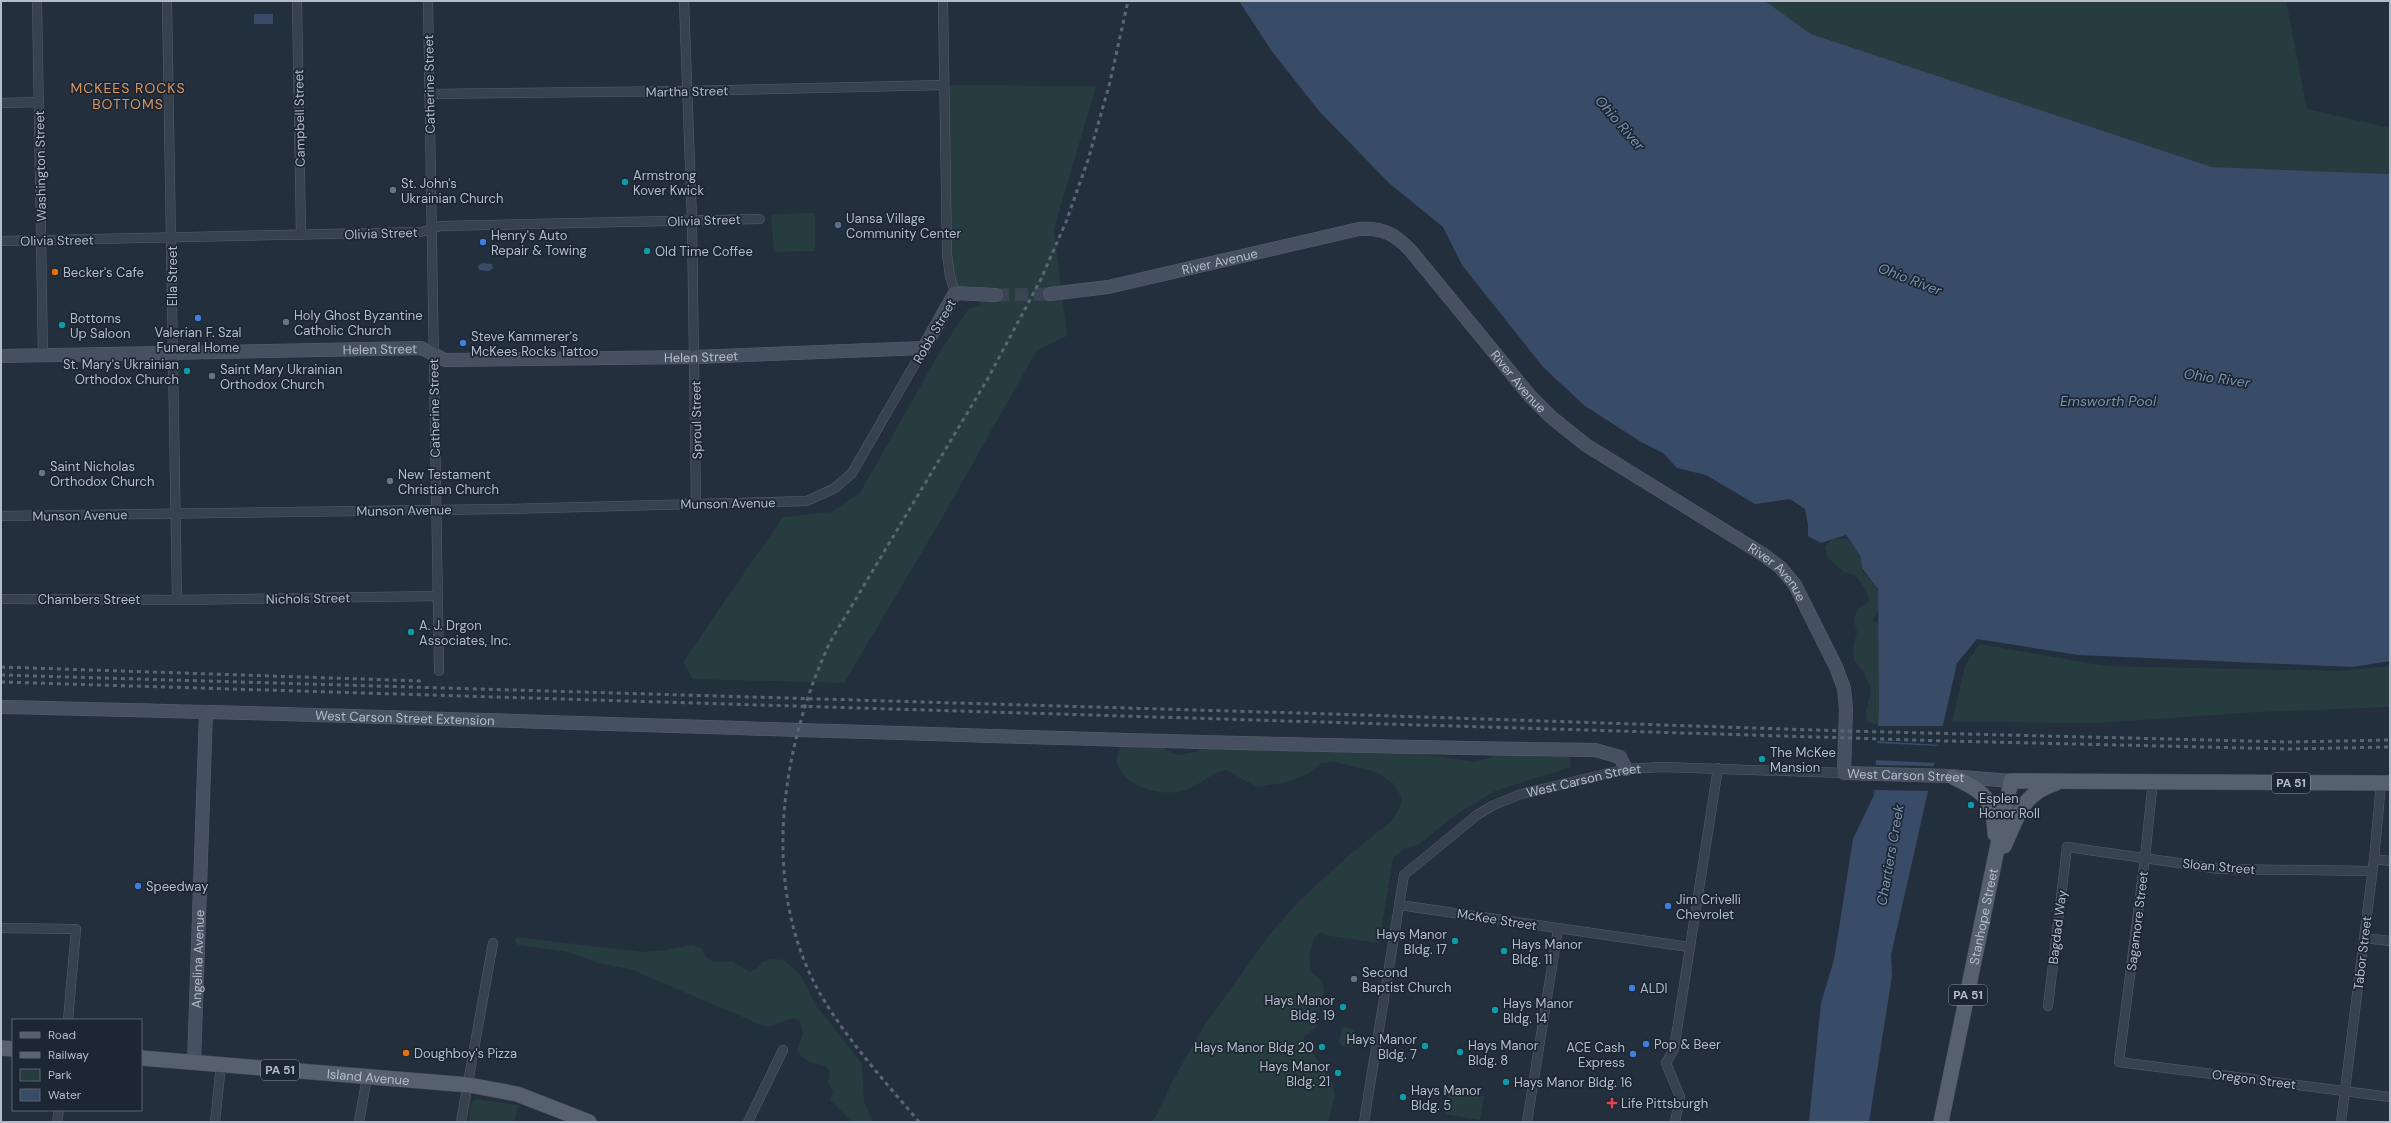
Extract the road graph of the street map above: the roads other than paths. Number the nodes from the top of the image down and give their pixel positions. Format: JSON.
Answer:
{"nodes":[{"id":1,"x":36,"y":1,"type":"edge"},
{"id":2,"x":167,"y":1,"type":"edge"},
{"id":3,"x":297,"y":1,"type":"edge"},
{"id":4,"x":428,"y":1,"type":"edge"},
{"id":5,"x":684,"y":1,"type":"edge"},
{"id":6,"x":943,"y":1,"type":"edge"},
{"id":7,"x":944,"y":85,"type":"junction"},
{"id":8,"x":687,"y":92,"type":"junction"},
{"id":9,"x":429,"y":94,"type":"junction"},
{"id":10,"x":39,"y":102,"type":"junction"},
{"id":11,"x":1,"y":103,"type":"edge"},
{"id":12,"x":760,"y":219,"type":"dead end"},
{"id":13,"x":692,"y":220,"type":"junction"},
{"id":14,"x":431,"y":229,"type":"junction"},
{"id":15,"x":301,"y":235,"type":"junction"},
{"id":16,"x":171,"y":238,"type":"junction"},
{"id":17,"x":42,"y":240,"type":"junction"},
{"id":18,"x":1,"y":241,"type":"edge"},
{"id":19,"x":955,"y":293,"type":"junction"},
{"id":20,"x":1050,"y":294,"type":"tunnel mouth"},
{"id":21,"x":996,"y":295,"type":"tunnel mouth"},
{"id":22,"x":924,"y":348,"type":"junction"},
{"id":23,"x":172,"y":353,"type":"junction"},
{"id":24,"x":433,"y":354,"type":"junction"},
{"id":25,"x":43,"y":355,"type":"junction"},
{"id":26,"x":1,"y":356,"type":"edge"},
{"id":27,"x":695,"y":357,"type":"junction"},
{"id":28,"x":808,"y":501,"type":"joint"},
{"id":29,"x":696,"y":504,"type":"junction"},
{"id":30,"x":436,"y":509,"type":"junction"},
{"id":31,"x":176,"y":513,"type":"junction"},
{"id":32,"x":1,"y":516,"type":"edge"},
{"id":33,"x":438,"y":596,"type":"junction"},
{"id":34,"x":1,"y":599,"type":"edge"},
{"id":35,"x":178,"y":600,"type":"junction"},
{"id":36,"x":439,"y":671,"type":"dead end"},
{"id":37,"x":1,"y":707,"type":"edge"},
{"id":38,"x":206,"y":712,"type":"junction"},
{"id":39,"x":1718,"y":768,"type":"junction"},
{"id":40,"x":1626,"y":769,"type":"junction"},
{"id":41,"x":1844,"y":773,"type":"junction"},
{"id":42,"x":1951,"y":776,"type":"junction"},
{"id":43,"x":2152,"y":780,"type":"junction"},
{"id":44,"x":2011,"y":781,"type":"junction"},
{"id":45,"x":2065,"y":781,"type":"junction"},
{"id":46,"x":2386,"y":784,"type":"edge"},
{"id":47,"x":2067,"y":847,"type":"joint"},
{"id":48,"x":2145,"y":858,"type":"junction"},
{"id":49,"x":2374,"y":859,"type":"junction"},
{"id":50,"x":2390,"y":861,"type":"edge"},
{"id":51,"x":1995,"y":863,"type":"junction"},
{"id":52,"x":2372,"y":871,"type":"junction"},
{"id":53,"x":1399,"y":905,"type":"junction"},
{"id":54,"x":1,"y":928,"type":"edge"},
{"id":55,"x":1558,"y":929,"type":"junction"},
{"id":56,"x":2365,"y":938,"type":"junction"},
{"id":57,"x":2390,"y":941,"type":"edge"},
{"id":58,"x":493,"y":943,"type":"dead end"},
{"id":59,"x":1689,"y":947,"type":"junction"},
{"id":60,"x":2048,"y":1006,"type":"dead end"},
{"id":61,"x":68,"y":1019,"type":"edge"},
{"id":62,"x":1,"y":1048,"type":"edge"},
{"id":63,"x":12,"y":1049,"type":"edge"},
{"id":64,"x":783,"y":1050,"type":"dead end"},
{"id":65,"x":142,"y":1058,"type":"edge"},
{"id":66,"x":194,"y":1062,"type":"junction"},
{"id":67,"x":2119,"y":1062,"type":"joint"},
{"id":68,"x":222,"y":1065,"type":"junction"},
{"id":69,"x":367,"y":1077,"type":"junction"},
{"id":70,"x":469,"y":1085,"type":"junction"},
{"id":71,"x":2346,"y":1090,"type":"junction"},
{"id":72,"x":2390,"y":1097,"type":"edge"},
{"id":73,"x":59,"y":1111,"type":"edge"},
{"id":74,"x":57,"y":1122,"type":"edge"},
{"id":75,"x":215,"y":1122,"type":"edge"},
{"id":76,"x":359,"y":1122,"type":"edge"},
{"id":77,"x":461,"y":1122,"type":"edge"},
{"id":78,"x":589,"y":1122,"type":"edge"},
{"id":79,"x":748,"y":1122,"type":"edge"},
{"id":80,"x":1364,"y":1122,"type":"edge"},
{"id":81,"x":1527,"y":1122,"type":"edge"},
{"id":82,"x":1675,"y":1122,"type":"edge"},
{"id":83,"x":1941,"y":1122,"type":"edge"},
{"id":84,"x":2342,"y":1122,"type":"edge"}],
"edges":[{"from":1,"to":10,"type":"street","name":"Washington Street"},
{"from":2,"to":16,"type":"street","name":"Ella Street"},
{"from":3,"to":15,"type":"street","name":"Campbell Street"},
{"from":4,"to":9,"type":"street","name":"Catherine Street"},
{"from":5,"to":8,"type":"street","name":"Sproul Street"},
{"from":6,"to":7,"type":"street","name":"Robb Street"},
{"from":7,"to":8,"type":"street","name":"Martha Street"},
{"from":7,"to":19,"type":"street","name":"Robb Street"},
{"from":8,"to":9,"type":"street","name":"Martha Street"},
{"from":8,"to":13,"type":"street","name":"Sproul Street"},
{"from":9,"to":14,"type":"street","name":"Catherine Street"},
{"from":10,"to":11,"type":"street"},
{"from":10,"to":17,"type":"street","name":"Washington Street"},
{"from":12,"to":13,"type":"street","name":"Olivia Street"},
{"from":13,"to":14,"type":"street","name":"Olivia Street"},
{"from":13,"to":27,"type":"street","name":"Sproul Street"},
{"from":14,"to":15,"type":"street","name":"Olivia Street"},
{"from":14,"to":24,"type":"street","name":"Catherine Street"},
{"from":15,"to":16,"type":"street","name":"Olivia Street"},
{"from":16,"to":17,"type":"street","name":"Olivia Street"},
{"from":16,"to":23,"type":"street","name":"Ella Street"},
{"from":17,"to":18,"type":"street","name":"Olivia Street"},
{"from":17,"to":25,"type":"street","name":"Washington Street"},
{"from":19,"to":21,"type":"street"},
{"from":19,"to":22,"type":"street","name":"Robb Street"},
{"from":20,"to":41,"type":"street","name":"River Avenue"},
{"from":22,"to":27,"type":"street","name":"Helen Street"},
{"from":22,"to":28,"type":"street","name":"Robb Street"},
{"from":23,"to":24,"type":"street","name":"Helen Street"},
{"from":23,"to":25,"type":"street","name":"Helen Street"},
{"from":23,"to":31,"type":"street","name":"Ella Street"},
{"from":24,"to":27,"type":"street","name":"Helen Street"},
{"from":24,"to":30,"type":"street","name":"Catherine Street"},
{"from":25,"to":26,"type":"street","name":"Helen Street"},
{"from":27,"to":29,"type":"street","name":"Sproul Street"},
{"from":28,"to":29,"type":"street","name":"Munson Avenue"},
{"from":29,"to":30,"type":"street","name":"Munson Avenue"},
{"from":30,"to":31,"type":"street","name":"Munson Avenue"},
{"from":30,"to":33,"type":"street","name":"Catherine Street"},
{"from":31,"to":32,"type":"street","name":"Munson Avenue"},
{"from":31,"to":35,"type":"street","name":"Ella Street"},
{"from":33,"to":35,"type":"street","name":"Nichols Street"},
{"from":33,"to":36,"type":"street","name":"Catherine Street"},
{"from":34,"to":35,"type":"street","name":"Chambers Street"},
{"from":37,"to":38,"type":"street","name":"West Carson Street Extension"},
{"from":38,"to":40,"type":"street","name":"West Carson Street Extension"},
{"from":38,"to":66,"type":"street","name":"Angelina Avenue"},
{"from":39,"to":40,"type":"street","name":"West Carson Street"},
{"from":39,"to":41,"type":"street","name":"West Carson Street"},
{"from":39,"to":59,"type":"street"},
{"from":40,"to":53,"type":"street","name":"West Carson Street"},
{"from":41,"to":42,"type":"street","name":"West Carson Street"},
{"from":42,"to":44,"type":"street","name":"West Carson Street"},
{"from":42,"to":51,"type":"main road"},
{"from":43,"to":45,"type":"main road","name":"West Carson Street","number":"PA 51"},
{"from":43,"to":46,"type":"main road","name":"West Carson Street","number":"PA 51"},
{"from":43,"to":48,"type":"street","name":"Sagamore Street"},
{"from":44,"to":45,"type":"main road","name":"West Carson Street","number":"PA 51"},
{"from":44,"to":51,"type":"main road","name":"Stanhope Street","number":"PA 51"},
{"from":45,"to":51,"type":"main road"},
{"from":46,"to":49,"type":"street","name":"Tabor Street"},
{"from":47,"to":48,"type":"street","name":"Sloan Street"},
{"from":47,"to":60,"type":"street","name":"Bagdad Way"},
{"from":48,"to":52,"type":"street","name":"Sloan Street"},
{"from":48,"to":67,"type":"street","name":"Sagamore Street"},
{"from":49,"to":50,"type":"street"},
{"from":49,"to":52,"type":"street","name":"Tabor Street"},
{"from":51,"to":83,"type":"main road","name":"Stanhope Street","number":"PA 51"},
{"from":52,"to":56,"type":"street","name":"Tabor Street"},
{"from":53,"to":55,"type":"street","name":"McKee Street"},
{"from":53,"to":80,"type":"street"},
{"from":54,"to":61,"type":"street"},
{"from":55,"to":59,"type":"street","name":"McKee Street"},
{"from":55,"to":81,"type":"street"},
{"from":56,"to":57,"type":"street"},
{"from":56,"to":71,"type":"street","name":"Tabor Street"},
{"from":58,"to":70,"type":"street"},
{"from":59,"to":82,"type":"street"},
{"from":62,"to":63,"type":"main road"},
{"from":64,"to":79,"type":"street"},
{"from":65,"to":66,"type":"main road","name":"Island Avenue","number":"PA 51"},
{"from":66,"to":68,"type":"main road","name":"Island Avenue","number":"PA 51"},
{"from":67,"to":71,"type":"street","name":"Oregon Street"},
{"from":68,"to":69,"type":"main road","name":"Island Avenue","number":"PA 51"},
{"from":68,"to":75,"type":"street"},
{"from":69,"to":70,"type":"main road","name":"Island Avenue","number":"PA 51"},
{"from":69,"to":76,"type":"street"},
{"from":70,"to":77,"type":"street"},
{"from":70,"to":78,"type":"main road","name":"Island Avenue","number":"PA 51"},
{"from":71,"to":72,"type":"street","name":"Oregon Street"},
{"from":71,"to":84,"type":"street","name":"Tabor Street"},
{"from":73,"to":74,"type":"street"}]}
